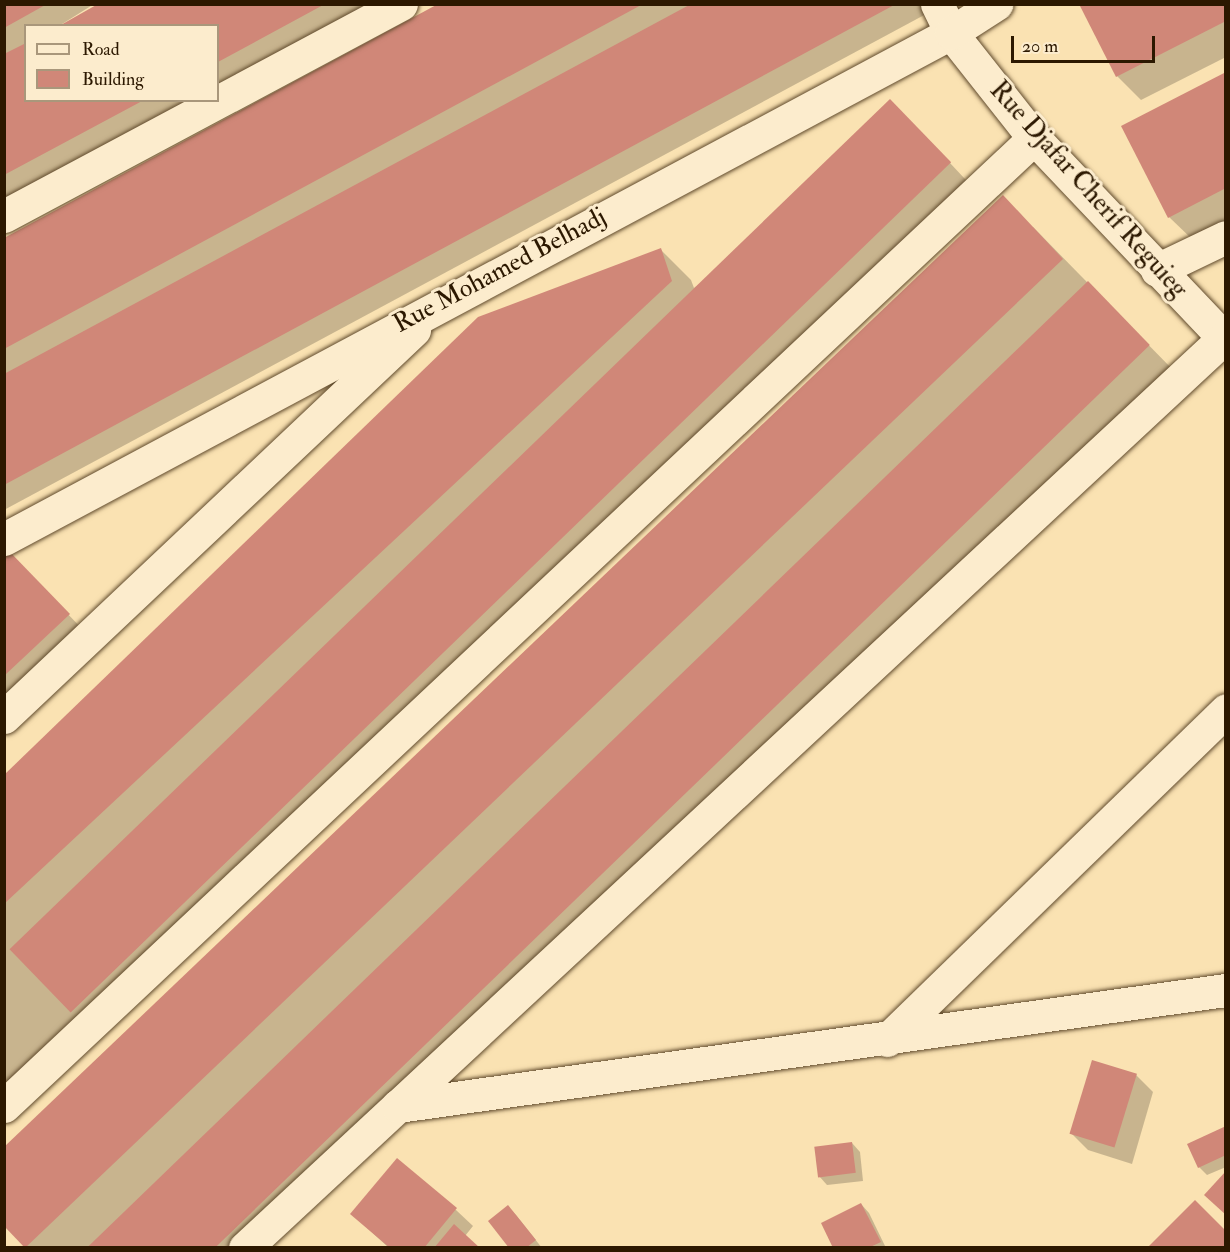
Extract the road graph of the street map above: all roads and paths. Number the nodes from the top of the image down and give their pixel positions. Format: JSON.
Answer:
{"nodes":[{"id":1,"x":401,"y":4,"type":"edge"},
{"id":2,"x":996,"y":4,"type":"edge"},
{"id":3,"x":944,"y":19,"type":"edge"},
{"id":4,"x":219,"y":101,"type":"edge"},
{"id":5,"x":217,"y":102,"type":"edge"},
{"id":6,"x":1034,"y":138,"type":"junction"},
{"id":7,"x":4,"y":216,"type":"edge"},
{"id":8,"x":1226,"y":237,"type":"edge"},
{"id":9,"x":1157,"y":270,"type":"junction"},
{"id":10,"x":445,"y":300,"type":"junction"},
{"id":11,"x":1225,"y":339,"type":"edge"},
{"id":12,"x":4,"y":538,"type":"edge"},
{"id":13,"x":1226,"y":710,"type":"edge"},
{"id":14,"x":4,"y":717,"type":"edge"},
{"id":15,"x":1226,"y":990,"type":"edge"},
{"id":16,"x":887,"y":1040,"type":"junction"},
{"id":17,"x":4,"y":1106,"type":"edge"},
{"id":18,"x":398,"y":1106,"type":"junction"},
{"id":19,"x":245,"y":1248,"type":"edge"}],
"edges":[{"from":1,"to":4,"type":"street"},
{"from":2,"to":3,"type":"street","name":"Rue Mohamed Belhadj"},
{"from":3,"to":6,"type":"street","name":"Rue Djafar Cherif Reguieg"},
{"from":3,"to":10,"type":"street","name":"Rue Mohamed Belhadj"},
{"from":5,"to":7,"type":"street"},
{"from":6,"to":9,"type":"street","name":"Rue Djafar Cherif Reguieg"},
{"from":6,"to":17,"type":"street"},
{"from":8,"to":9,"type":"street"},
{"from":9,"to":11,"type":"street","name":"Rue Djafar Cherif Reguieg"},
{"from":10,"to":12,"type":"street","name":"Rue Mohamed Belhadj"},
{"from":10,"to":14,"type":"street"},
{"from":11,"to":18,"type":"street"},
{"from":13,"to":16,"type":"street"},
{"from":15,"to":16,"type":"street"},
{"from":16,"to":18,"type":"street"},
{"from":18,"to":19,"type":"street"}]}
